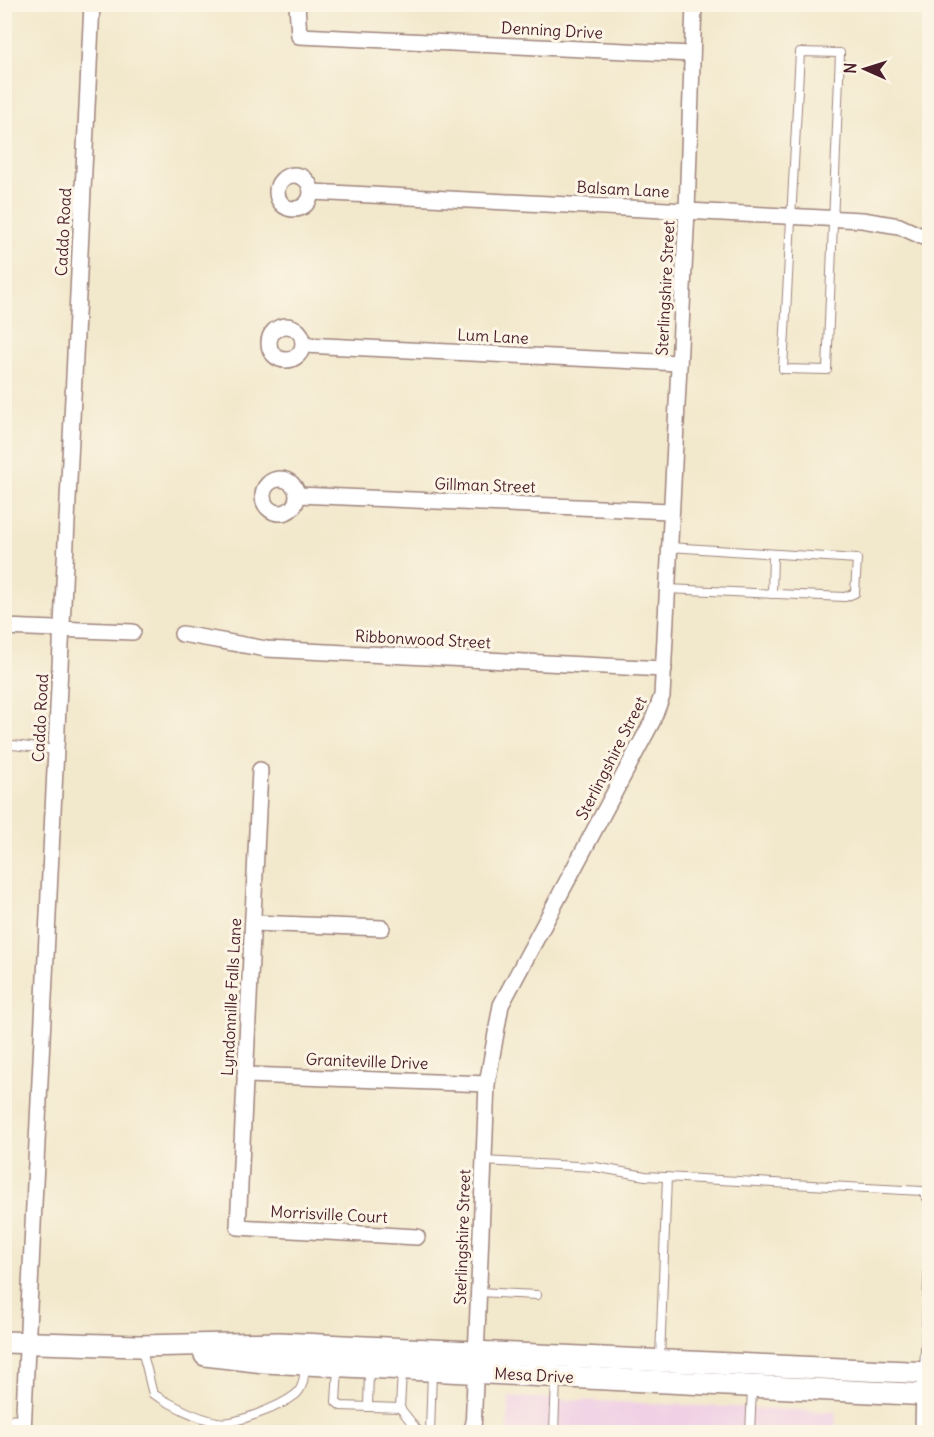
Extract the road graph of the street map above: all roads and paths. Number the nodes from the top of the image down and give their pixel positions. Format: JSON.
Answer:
{"nodes":[{"id":1,"x":92,"y":4,"type":"edge"},
{"id":2,"x":297,"y":4,"type":"edge"},
{"id":3,"x":694,"y":4,"type":"edge"},
{"id":4,"x":692,"y":54,"type":"junction"},
{"id":5,"x":312,"y":192,"type":"dead end"},
{"id":6,"x":687,"y":211,"type":"junction"},
{"id":7,"x":790,"y":216,"type":"junction"},
{"id":8,"x":833,"y":218,"type":"junction"},
{"id":9,"x":930,"y":240,"type":"edge"},
{"id":10,"x":304,"y":345,"type":"dead end"},
{"id":11,"x":679,"y":363,"type":"junction"},
{"id":12,"x":298,"y":495,"type":"dead end"},
{"id":13,"x":670,"y":512,"type":"junction"},
{"id":14,"x":669,"y":547,"type":"junction"},
{"id":15,"x":773,"y":554,"type":"junction"},
{"id":16,"x":667,"y":589,"type":"junction"},
{"id":17,"x":772,"y":594,"type":"junction"},
{"id":18,"x":4,"y":627,"type":"edge"},
{"id":19,"x":62,"y":631,"type":"junction"},
{"id":20,"x":133,"y":632,"type":"dead end"},
{"id":21,"x":182,"y":634,"type":"dead end"},
{"id":22,"x":664,"y":669,"type":"junction"},
{"id":23,"x":4,"y":744,"type":"edge"},
{"id":24,"x":56,"y":750,"type":"junction"},
{"id":25,"x":260,"y":770,"type":"dead end"},
{"id":26,"x":252,"y":923,"type":"junction"},
{"id":27,"x":382,"y":928,"type":"dead end"},
{"id":28,"x":245,"y":1075,"type":"junction"},
{"id":29,"x":487,"y":1084,"type":"junction"},
{"id":30,"x":483,"y":1161,"type":"junction"},
{"id":31,"x":667,"y":1177,"type":"junction"},
{"id":32,"x":930,"y":1202,"type":"edge"},
{"id":33,"x":238,"y":1227,"type":"joint"},
{"id":34,"x":417,"y":1237,"type":"dead end"},
{"id":35,"x":930,"y":1239,"type":"edge"},
{"id":36,"x":478,"y":1292,"type":"junction"},
{"id":37,"x":537,"y":1295,"type":"dead end"},
{"id":38,"x":4,"y":1342,"type":"edge"},
{"id":39,"x":26,"y":1342,"type":"junction"},
{"id":40,"x":139,"y":1346,"type":"junction"},
{"id":41,"x":476,"y":1351,"type":"junction"},
{"id":42,"x":660,"y":1360,"type":"junction"},
{"id":43,"x":305,"y":1364,"type":"junction"},
{"id":44,"x":338,"y":1366,"type":"junction"},
{"id":45,"x":369,"y":1367,"type":"junction"},
{"id":46,"x":402,"y":1369,"type":"junction"},
{"id":47,"x":432,"y":1371,"type":"junction"},
{"id":48,"x":475,"y":1372,"type":"junction"},
{"id":49,"x":927,"y":1373,"type":"edge"},
{"id":50,"x":753,"y":1374,"type":"junction"},
{"id":51,"x":556,"y":1376,"type":"junction"},
{"id":52,"x":927,"y":1394,"type":"edge"},
{"id":53,"x":368,"y":1407,"type":"junction"},
{"id":54,"x":400,"y":1408,"type":"junction"},
{"id":55,"x":4,"y":1419,"type":"edge"},
{"id":56,"x":23,"y":1426,"type":"edge"},
{"id":57,"x":419,"y":1432,"type":"edge"},
{"id":58,"x":430,"y":1432,"type":"edge"},
{"id":59,"x":473,"y":1432,"type":"edge"},
{"id":60,"x":554,"y":1432,"type":"edge"},
{"id":61,"x":750,"y":1432,"type":"edge"},
{"id":62,"x":923,"y":1432,"type":"edge"}],
"edges":[{"from":1,"to":19,"type":"street","name":"Caddo Road"},
{"from":2,"to":4,"type":"street","name":"Denning Drive"},
{"from":3,"to":4,"type":"street","name":"Sterlingshire Street"},
{"from":4,"to":6,"type":"street","name":"Sterlingshire Street"},
{"from":5,"to":6,"type":"street","name":"Balsam Lane"},
{"from":6,"to":7,"type":"street","name":"Balsam Lane"},
{"from":6,"to":11,"type":"street","name":"Sterlingshire Street"},
{"from":7,"to":8,"type":"street","name":"Balsam Lane"},
{"from":7,"to":8,"type":"lane"},
{"from":7,"to":8,"type":"lane"},
{"from":8,"to":9,"type":"street","name":"Balsam Lane"},
{"from":10,"to":11,"type":"street","name":"Lum Lane"},
{"from":11,"to":13,"type":"street","name":"Sterlingshire Street"},
{"from":12,"to":13,"type":"street","name":"Gillman Street"},
{"from":13,"to":14,"type":"street","name":"Sterlingshire Street"},
{"from":14,"to":15,"type":"lane"},
{"from":14,"to":16,"type":"street","name":"Sterlingshire Street"},
{"from":15,"to":17,"type":"lane"},
{"from":15,"to":17,"type":"lane"},
{"from":16,"to":17,"type":"lane"},
{"from":16,"to":22,"type":"street","name":"Sterlingshire Street"},
{"from":18,"to":19,"type":"street"},
{"from":19,"to":20,"type":"street"},
{"from":19,"to":24,"type":"street","name":"Caddo Road"},
{"from":21,"to":22,"type":"street","name":"Ribbonwood Street"},
{"from":22,"to":29,"type":"street","name":"Sterlingshire Street"},
{"from":23,"to":24,"type":"lane"},
{"from":24,"to":39,"type":"street","name":"Caddo Road"},
{"from":25,"to":26,"type":"street","name":"Lyndonnille Falls Lane"},
{"from":26,"to":27,"type":"street"},
{"from":26,"to":28,"type":"street","name":"Lyndonnille Falls Lane"},
{"from":28,"to":29,"type":"street","name":"Graniteville Drive"},
{"from":28,"to":33,"type":"street","name":"Lyndonnille Falls Lane"},
{"from":29,"to":30,"type":"street","name":"Sterlingshire Street"},
{"from":30,"to":31,"type":"lane"},
{"from":30,"to":36,"type":"street","name":"Sterlingshire Street"},
{"from":31,"to":32,"type":"lane"},
{"from":31,"to":42,"type":"lane"},
{"from":33,"to":34,"type":"street","name":"Morrisville Court"},
{"from":35,"to":49,"type":"lane"},
{"from":36,"to":37,"type":"lane"},
{"from":36,"to":41,"type":"street","name":"Sterlingshire Street"},
{"from":38,"to":39,"type":"main road","name":"Mesa Drive"},
{"from":39,"to":40,"type":"main road","name":"Mesa Drive"},
{"from":39,"to":56,"type":"street","name":"Caddo Road"},
{"from":40,"to":41,"type":"main road","name":"Mesa Drive"},
{"from":40,"to":43,"type":"main road","name":"Mesa Drive"},
{"from":40,"to":43,"type":"lane"},
{"from":41,"to":42,"type":"main road","name":"Mesa Drive"},
{"from":41,"to":48,"type":"street","name":"Sterlingshire Street"},
{"from":42,"to":50,"type":"main road","name":"Mesa Drive"},
{"from":43,"to":44,"type":"main road","name":"Mesa Drive"},
{"from":44,"to":45,"type":"main road","name":"Mesa Drive"},
{"from":44,"to":53,"type":"lane"},
{"from":45,"to":46,"type":"main road","name":"Mesa Drive"},
{"from":45,"to":53,"type":"lane"},
{"from":46,"to":47,"type":"main road","name":"Mesa Drive"},
{"from":46,"to":54,"type":"lane"},
{"from":47,"to":48,"type":"main road","name":"Mesa Drive"},
{"from":47,"to":58,"type":"lane"},
{"from":48,"to":51,"type":"main road","name":"Mesa Drive"},
{"from":48,"to":59,"type":"street","name":"Sterlingshire Street"},
{"from":49,"to":50,"type":"main road","name":"Mesa Drive"},
{"from":49,"to":52,"type":"street"},
{"from":50,"to":51,"type":"main road","name":"Mesa Drive"},
{"from":50,"to":52,"type":"main road","name":"Mesa Drive"},
{"from":50,"to":61,"type":"lane"},
{"from":51,"to":60,"type":"lane"},
{"from":52,"to":62,"type":"street"},
{"from":53,"to":54,"type":"lane"},
{"from":54,"to":57,"type":"lane"},
{"from":55,"to":56,"type":"lane"}]}
